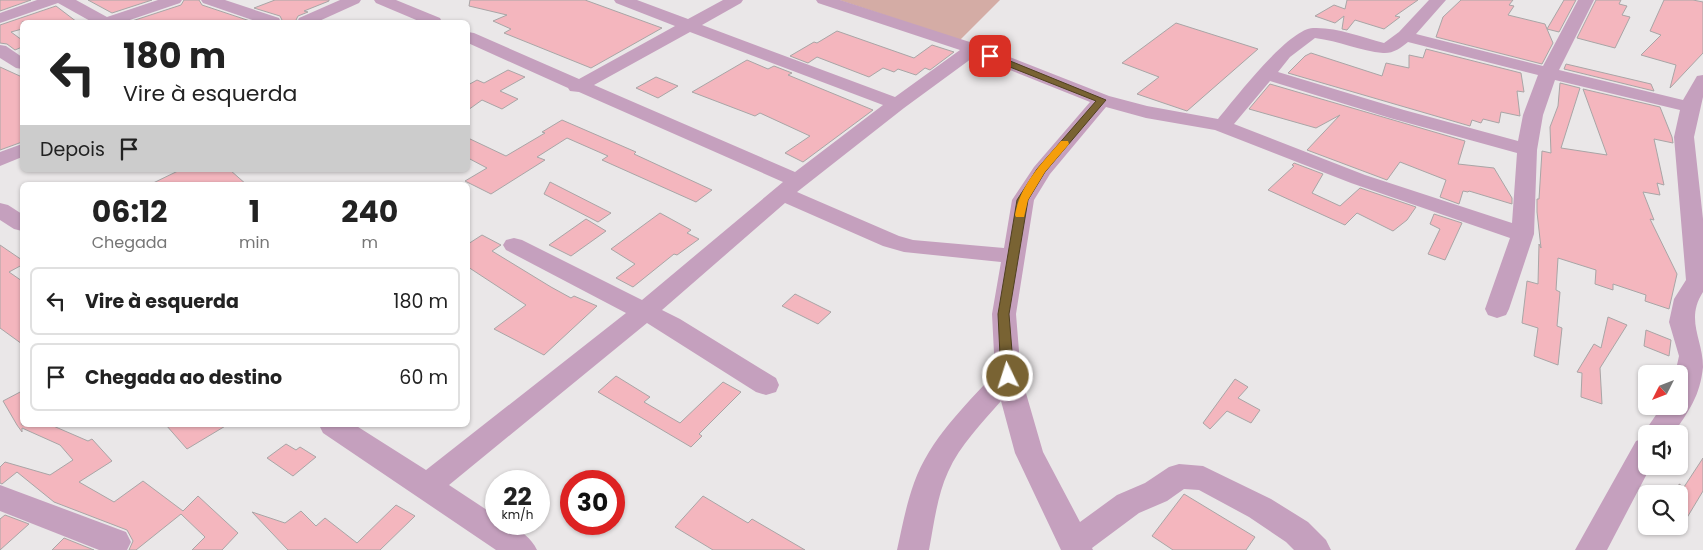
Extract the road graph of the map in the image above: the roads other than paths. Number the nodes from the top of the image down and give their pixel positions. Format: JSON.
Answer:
{"nodes":[{"id":1,"x":52,"y":0,"type":"edge"},
{"id":2,"x":64,"y":0,"type":"edge"},
{"id":3,"x":174,"y":0,"type":"edge"},
{"id":4,"x":209,"y":0,"type":"edge"},
{"id":5,"x":353,"y":0,"type":"edge"},
{"id":6,"x":382,"y":0,"type":"edge"},
{"id":7,"x":622,"y":0,"type":"edge"},
{"id":8,"x":735,"y":0,"type":"edge"},
{"id":9,"x":824,"y":0,"type":"edge"},
{"id":10,"x":1438,"y":0,"type":"edge"},
{"id":11,"x":1586,"y":0,"type":"edge"},
{"id":12,"x":0,"y":18,"type":"edge"},
{"id":13,"x":99,"y":20,"type":"edge"},
{"id":14,"x":115,"y":20,"type":"edge"},
{"id":15,"x":268,"y":20,"type":"edge"},
{"id":16,"x":309,"y":20,"type":"edge"},
{"id":17,"x":429,"y":20,"type":"edge"},
{"id":18,"x":689,"y":25,"type":"junction"},
{"id":19,"x":1405,"y":36,"type":"junction"},
{"id":20,"x":470,"y":38,"type":"edge"},
{"id":21,"x":973,"y":49,"type":"junction"},
{"id":22,"x":0,"y":50,"type":"edge"},
{"id":23,"x":20,"y":63,"type":"edge"},
{"id":24,"x":1548,"y":73,"type":"junction"},
{"id":25,"x":1266,"y":74,"type":"junction"},
{"id":26,"x":1703,"y":80,"type":"edge"},
{"id":27,"x":577,"y":87,"type":"junction"},
{"id":28,"x":1102,"y":100,"type":"junction"},
{"id":29,"x":1695,"y":103,"type":"edge"},
{"id":30,"x":897,"y":104,"type":"junction"},
{"id":31,"x":1222,"y":126,"type":"junction"},
{"id":32,"x":1527,"y":150,"type":"junction"},
{"id":33,"x":20,"y":151,"type":"edge"},
{"id":34,"x":0,"y":160,"type":"edge"},
{"id":35,"x":790,"y":187,"type":"junction"},
{"id":36,"x":0,"y":210,"type":"edge"},
{"id":37,"x":20,"y":223,"type":"edge"},
{"id":38,"x":1523,"y":234,"type":"junction"},
{"id":39,"x":514,"y":244,"type":"dead end"},
{"id":40,"x":955,"y":252,"type":"junction"},
{"id":41,"x":1013,"y":256,"type":"junction"},
{"id":42,"x":1008,"y":288,"type":"junction"},
{"id":43,"x":1497,"y":309,"type":"dead end"},
{"id":44,"x":644,"y":312,"type":"junction"},
{"id":45,"x":1008,"y":376,"type":"junction"},
{"id":46,"x":1688,"y":376,"type":"edge"},
{"id":47,"x":766,"y":385,"type":"dead end"},
{"id":48,"x":336,"y":427,"type":"edge"},
{"id":49,"x":1638,"y":465,"type":"edge"},
{"id":50,"x":427,"y":486,"type":"junction"},
{"id":51,"x":0,"y":498,"type":"edge"},
{"id":52,"x":115,"y":542,"type":"dead end"},
{"id":53,"x":1076,"y":546,"type":"edge"},
{"id":54,"x":520,"y":550,"type":"edge"},
{"id":55,"x":913,"y":550,"type":"edge"},
{"id":56,"x":1315,"y":550,"type":"edge"},
{"id":57,"x":1591,"y":550,"type":"edge"}],
"edges":[{"from":1,"to":12,"type":"street"},
{"from":2,"to":13,"type":"street"},
{"from":3,"to":14,"type":"street"},
{"from":4,"to":15,"type":"street"},
{"from":5,"to":16,"type":"street"},
{"from":6,"to":17,"type":"street"},
{"from":7,"to":18,"type":"street"},
{"from":8,"to":18,"type":"street"},
{"from":9,"to":21,"type":"street"},
{"from":10,"to":19,"type":"street"},
{"from":11,"to":24,"type":"street"},
{"from":18,"to":27,"type":"street"},
{"from":18,"to":30,"type":"street"},
{"from":19,"to":24,"type":"street"},
{"from":19,"to":25,"type":"street"},
{"from":20,"to":27,"type":"street"},
{"from":21,"to":28,"type":"street"},
{"from":21,"to":30,"type":"street"},
{"from":22,"to":23,"type":"street"},
{"from":24,"to":29,"type":"street"},
{"from":24,"to":32,"type":"street"},
{"from":25,"to":31,"type":"street"},
{"from":25,"to":32,"type":"street"},
{"from":26,"to":29,"type":"street"},
{"from":27,"to":35,"type":"street"},
{"from":28,"to":31,"type":"street"},
{"from":28,"to":41,"type":"street"},
{"from":29,"to":46,"type":"street"},
{"from":30,"to":35,"type":"street"},
{"from":31,"to":38,"type":"street"},
{"from":32,"to":38,"type":"street"},
{"from":33,"to":34,"type":"street"},
{"from":35,"to":40,"type":"street"},
{"from":35,"to":44,"type":"street"},
{"from":36,"to":37,"type":"street"},
{"from":38,"to":43,"type":"street"},
{"from":39,"to":44,"type":"street"},
{"from":40,"to":41,"type":"street"},
{"from":40,"to":42,"type":"street"},
{"from":41,"to":42,"type":"street"},
{"from":42,"to":45,"type":"street"},
{"from":44,"to":47,"type":"street"},
{"from":44,"to":50,"type":"street"},
{"from":45,"to":53,"type":"street"},
{"from":45,"to":55,"type":"street"},
{"from":48,"to":50,"type":"street"},
{"from":49,"to":57,"type":"street"},
{"from":50,"to":54,"type":"street"},
{"from":51,"to":52,"type":"street"},
{"from":53,"to":56,"type":"street"}]}
